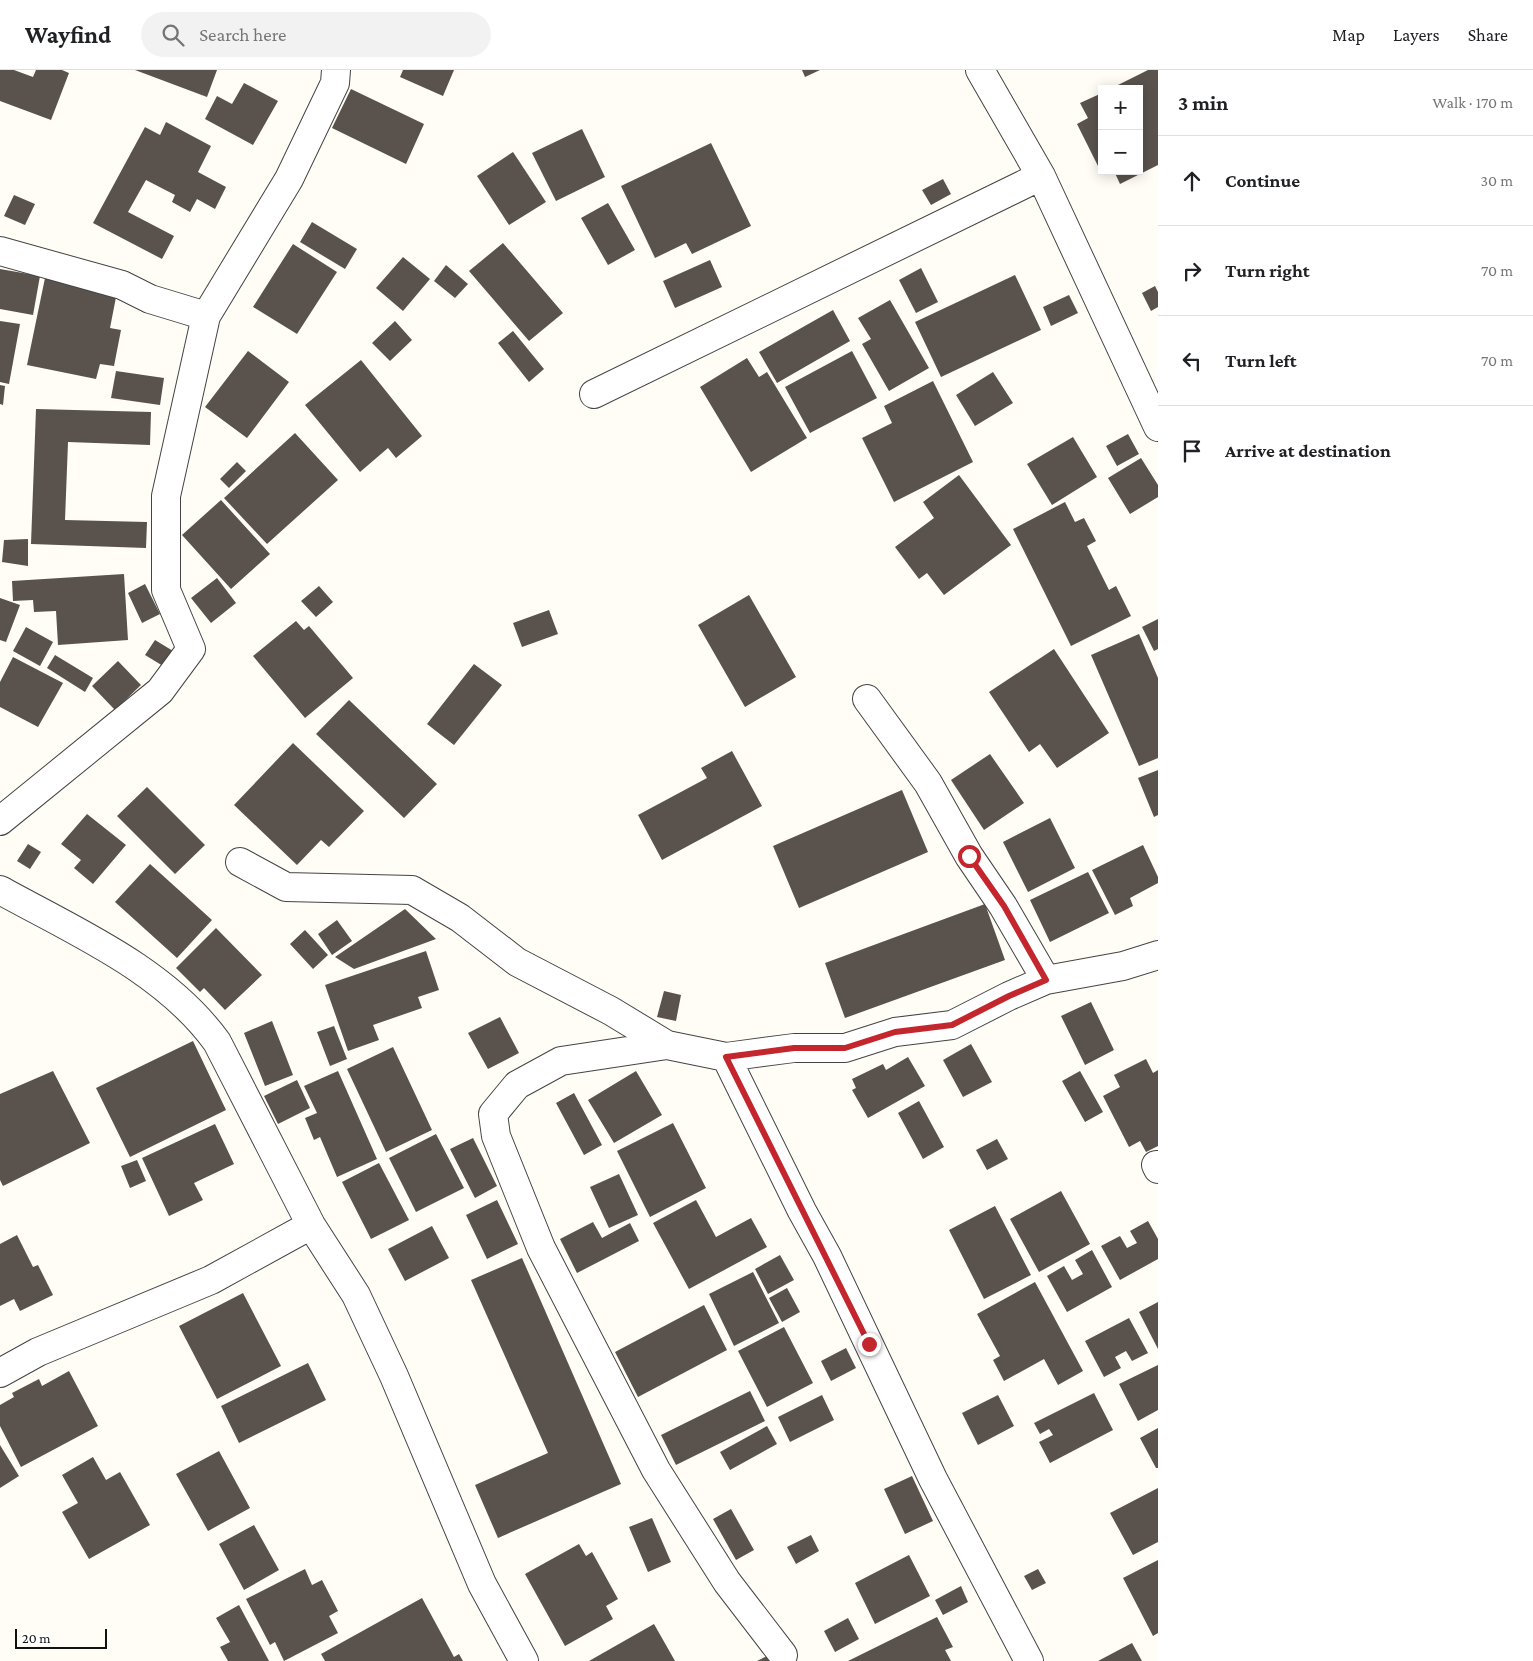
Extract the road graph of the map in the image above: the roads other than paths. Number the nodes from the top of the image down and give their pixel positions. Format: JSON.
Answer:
{"nodes":[{"id":1,"x":336,"y":70,"type":"edge"},
{"id":2,"x":980,"y":70,"type":"edge"},
{"id":3,"x":1041,"y":176,"type":"junction"},
{"id":4,"x":0,"y":251,"type":"edge"},
{"id":5,"x":206,"y":316,"type":"junction"},
{"id":6,"x":594,"y":394,"type":"dead end"},
{"id":7,"x":1158,"y":427,"type":"edge"},
{"id":8,"x":867,"y":699,"type":"dead end"},
{"id":9,"x":0,"y":821,"type":"edge"},
{"id":10,"x":240,"y":862,"type":"dead end"},
{"id":11,"x":0,"y":890,"type":"edge"},
{"id":12,"x":1158,"y":955,"type":"edge"},
{"id":13,"x":1046,"y":980,"type":"junction"},
{"id":14,"x":667,"y":1046,"type":"junction"},
{"id":15,"x":726,"y":1057,"type":"junction"},
{"id":16,"x":312,"y":1225,"type":"junction"},
{"id":17,"x":0,"y":1373,"type":"edge"},
{"id":18,"x":783,"y":1655,"type":"dead end"},
{"id":19,"x":524,"y":1661,"type":"edge"},
{"id":20,"x":1029,"y":1661,"type":"edge"}],
"edges":[{"from":1,"to":5,"type":"street"},
{"from":2,"to":3,"type":"street"},
{"from":3,"to":6,"type":"street"},
{"from":3,"to":7,"type":"street"},
{"from":4,"to":5,"type":"street"},
{"from":5,"to":9,"type":"street"},
{"from":8,"to":13,"type":"street"},
{"from":10,"to":14,"type":"street"},
{"from":11,"to":16,"type":"street"},
{"from":12,"to":13,"type":"street"},
{"from":13,"to":15,"type":"street"},
{"from":14,"to":15,"type":"street"},
{"from":14,"to":18,"type":"street"},
{"from":15,"to":20,"type":"street"},
{"from":16,"to":17,"type":"street"},
{"from":16,"to":19,"type":"street"}]}
